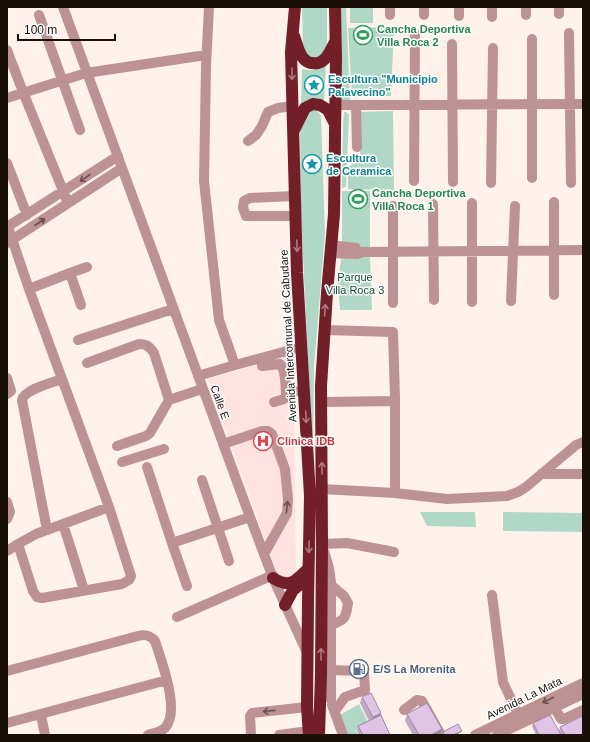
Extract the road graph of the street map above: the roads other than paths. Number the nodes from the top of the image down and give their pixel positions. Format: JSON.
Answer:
{"nodes":[{"id":1,"x":62,"y":7,"type":"edge"},
{"id":2,"x":209,"y":7,"type":"edge"},
{"id":3,"x":295,"y":7,"type":"edge"},
{"id":4,"x":335,"y":7,"type":"edge"},
{"id":5,"x":39,"y":15,"type":"dead end"},
{"id":6,"x":294,"y":33,"type":"junction"},
{"id":7,"x":569,"y":33,"type":"dead end"},
{"id":8,"x":415,"y":34,"type":"dead end"},
{"id":9,"x":532,"y":39,"type":"dead end"},
{"id":10,"x":336,"y":40,"type":"junction"},
{"id":11,"x":452,"y":44,"type":"dead end"},
{"id":12,"x":493,"y":48,"type":"dead end"},
{"id":13,"x":7,"y":50,"type":"edge"},
{"id":14,"x":206,"y":55,"type":"junction"},
{"id":15,"x":86,"y":73,"type":"junction"},
{"id":16,"x":62,"y":80,"type":"junction"},
{"id":17,"x":22,"y":92,"type":"junction"},
{"id":18,"x":7,"y":98,"type":"edge"},
{"id":19,"x":570,"y":104,"type":"junction"},
{"id":20,"x":583,"y":104,"type":"edge"},
{"id":21,"x":335,"y":105,"type":"junction"},
{"id":22,"x":356,"y":105,"type":"junction"},
{"id":23,"x":415,"y":105,"type":"junction"},
{"id":24,"x":453,"y":105,"type":"junction"},
{"id":25,"x":492,"y":105,"type":"junction"},
{"id":26,"x":532,"y":105,"type":"junction"},
{"id":27,"x":292,"y":106,"type":"junction"},
{"id":28,"x":335,"y":125,"type":"junction"},
{"id":29,"x":80,"y":130,"type":"dead end"},
{"id":30,"x":293,"y":132,"type":"junction"},
{"id":31,"x":248,"y":141,"type":"dead end"},
{"id":32,"x":357,"y":147,"type":"dead end"},
{"id":33,"x":118,"y":156,"type":"junction"},
{"id":34,"x":7,"y":163,"type":"edge"},
{"id":35,"x":122,"y":168,"type":"junction"},
{"id":36,"x":532,"y":178,"type":"dead end"},
{"id":37,"x":414,"y":181,"type":"dead end"},
{"id":38,"x":453,"y":182,"type":"dead end"},
{"id":39,"x":491,"y":183,"type":"dead end"},
{"id":40,"x":571,"y":183,"type":"dead end"},
{"id":41,"x":63,"y":192,"type":"junction"},
{"id":42,"x":295,"y":196,"type":"junction"},
{"id":43,"x":554,"y":202,"type":"dead end"},
{"id":44,"x":68,"y":203,"type":"junction"},
{"id":45,"x":472,"y":203,"type":"dead end"},
{"id":46,"x":434,"y":204,"type":"dead end"},
{"id":47,"x":393,"y":206,"type":"dead end"},
{"id":48,"x":515,"y":206,"type":"dead end"},
{"id":49,"x":27,"y":215,"type":"junction"},
{"id":50,"x":296,"y":216,"type":"junction"},
{"id":51,"x":8,"y":227,"type":"edge"},
{"id":52,"x":10,"y":241,"type":"edge"},
{"id":53,"x":331,"y":249,"type":"junction"},
{"id":54,"x":583,"y":250,"type":"edge"},
{"id":55,"x":513,"y":251,"type":"junction"},
{"id":56,"x":554,"y":251,"type":"junction"},
{"id":57,"x":393,"y":252,"type":"junction"},
{"id":58,"x":434,"y":252,"type":"junction"},
{"id":59,"x":472,"y":252,"type":"junction"},
{"id":60,"x":87,"y":267,"type":"dead end"},
{"id":61,"x":70,"y":273,"type":"junction"},
{"id":62,"x":29,"y":289,"type":"junction"},
{"id":63,"x":554,"y":295,"type":"dead end"},
{"id":64,"x":434,"y":300,"type":"dead end"},
{"id":65,"x":511,"y":301,"type":"dead end"},
{"id":66,"x":472,"y":302,"type":"dead end"},
{"id":67,"x":393,"y":303,"type":"dead end"},
{"id":68,"x":81,"y":305,"type":"dead end"},
{"id":69,"x":173,"y":309,"type":"junction"},
{"id":70,"x":324,"y":330,"type":"junction"},
{"id":71,"x":78,"y":340,"type":"dead end"},
{"id":72,"x":302,"y":347,"type":"junction"},
{"id":73,"x":86,"y":363,"type":"dead end"},
{"id":74,"x":235,"y":364,"type":"junction"},
{"id":75,"x":262,"y":366,"type":"dead end"},
{"id":76,"x":198,"y":376,"type":"junction"},
{"id":77,"x":7,"y":378,"type":"edge"},
{"id":78,"x":62,"y":379,"type":"junction"},
{"id":79,"x":202,"y":389,"type":"junction"},
{"id":80,"x":304,"y":391,"type":"junction"},
{"id":81,"x":286,"y":392,"type":"junction"},
{"id":82,"x":7,"y":394,"type":"edge"},
{"id":83,"x":169,"y":400,"type":"junction"},
{"id":84,"x":395,"y":401,"type":"junction"},
{"id":85,"x":274,"y":402,"type":"dead end"},
{"id":86,"x":321,"y":402,"type":"junction"},
{"id":87,"x":138,"y":439,"type":"junction"},
{"id":88,"x":583,"y":442,"type":"edge"},
{"id":89,"x":223,"y":444,"type":"junction"},
{"id":90,"x":117,"y":446,"type":"dead end"},
{"id":91,"x":164,"y":449,"type":"dead end"},
{"id":92,"x":142,"y":456,"type":"junction"},
{"id":93,"x":122,"y":462,"type":"dead end"},
{"id":94,"x":147,"y":467,"type":"dead end"},
{"id":95,"x":541,"y":474,"type":"junction"},
{"id":96,"x":583,"y":474,"type":"edge"},
{"id":97,"x":202,"y":480,"type":"dead end"},
{"id":98,"x":322,"y":489,"type":"junction"},
{"id":99,"x":395,"y":493,"type":"junction"},
{"id":100,"x":7,"y":502,"type":"edge"},
{"id":101,"x":109,"y":507,"type":"junction"},
{"id":102,"x":250,"y":517,"type":"junction"},
{"id":103,"x":7,"y":519,"type":"edge"},
{"id":104,"x":63,"y":524,"type":"junction"},
{"id":105,"x":217,"y":528,"type":"junction"},
{"id":106,"x":47,"y":530,"type":"junction"},
{"id":107,"x":172,"y":543,"type":"junction"},
{"id":108,"x":18,"y":544,"type":"junction"},
{"id":109,"x":322,"y":544,"type":"junction"},
{"id":110,"x":7,"y":551,"type":"edge"},
{"id":111,"x":394,"y":552,"type":"dead end"},
{"id":112,"x":264,"y":554,"type":"junction"},
{"id":113,"x":229,"y":561,"type":"dead end"},
{"id":114,"x":308,"y":574,"type":"junction"},
{"id":115,"x":273,"y":577,"type":"junction"},
{"id":116,"x":331,"y":585,"type":"junction"},
{"id":117,"x":187,"y":586,"type":"dead end"},
{"id":118,"x":84,"y":590,"type":"junction"},
{"id":119,"x":492,"y":595,"type":"dead end"},
{"id":120,"x":285,"y":605,"type":"junction"},
{"id":121,"x":177,"y":617,"type":"dead end"},
{"id":122,"x":331,"y":625,"type":"junction"},
{"id":123,"x":308,"y":654,"type":"junction"},
{"id":124,"x":7,"y":671,"type":"edge"},
{"id":125,"x":326,"y":673,"type":"junction"},
{"id":126,"x":167,"y":680,"type":"junction"},
{"id":127,"x":583,"y":683,"type":"edge"},
{"id":128,"x":583,"y":694,"type":"edge"},
{"id":129,"x":307,"y":707,"type":"junction"},
{"id":130,"x":555,"y":708,"type":"junction"},
{"id":131,"x":404,"y":710,"type":"dead end"},
{"id":132,"x":583,"y":710,"type":"edge"},
{"id":133,"x":335,"y":711,"type":"junction"},
{"id":134,"x":518,"y":714,"type":"junction"},
{"id":135,"x":40,"y":715,"type":"junction"},
{"id":136,"x":7,"y":723,"type":"edge"},
{"id":137,"x":312,"y":734,"type":"edge"},
{"id":138,"x":45,"y":735,"type":"edge"},
{"id":139,"x":148,"y":735,"type":"edge"},
{"id":140,"x":251,"y":735,"type":"edge"},
{"id":141,"x":279,"y":735,"type":"edge"},
{"id":142,"x":343,"y":735,"type":"edge"},
{"id":143,"x":441,"y":735,"type":"edge"},
{"id":144,"x":475,"y":735,"type":"edge"},
{"id":145,"x":497,"y":735,"type":"edge"}],
"edges":[{"from":1,"to":15,"type":"street","name":"Calle E"},
{"from":2,"to":14,"type":"street"},
{"from":3,"to":6,"type":"highway","name":"Avenida Intercomunal de Cabudare"},
{"from":4,"to":10,"type":"highway"},
{"from":5,"to":16,"type":"street"},
{"from":6,"to":10,"type":"highway"},
{"from":6,"to":27,"type":"highway","name":"Avenida Intercomunal de Cabudare","one_way":true},
{"from":7,"to":19,"type":"street"},
{"from":8,"to":23,"type":"street"},
{"from":9,"to":26,"type":"street"},
{"from":10,"to":21,"type":"highway"},
{"from":11,"to":24,"type":"street"},
{"from":12,"to":25,"type":"street"},
{"from":13,"to":17,"type":"street"},
{"from":14,"to":15,"type":"street"},
{"from":14,"to":74,"type":"street"},
{"from":15,"to":16,"type":"street"},
{"from":15,"to":33,"type":"street","name":"Calle E"},
{"from":16,"to":17,"type":"street"},
{"from":16,"to":29,"type":"street"},
{"from":17,"to":18,"type":"street"},
{"from":17,"to":41,"type":"street"},
{"from":19,"to":20,"type":"street"},
{"from":19,"to":26,"type":"street"},
{"from":19,"to":40,"type":"street"},
{"from":21,"to":22,"type":"street"},
{"from":21,"to":28,"type":"highway"},
{"from":22,"to":23,"type":"street"},
{"from":22,"to":32,"type":"street"},
{"from":23,"to":24,"type":"street"},
{"from":23,"to":37,"type":"street"},
{"from":24,"to":25,"type":"street"},
{"from":24,"to":38,"type":"street"},
{"from":25,"to":26,"type":"street"},
{"from":25,"to":39,"type":"street"},
{"from":26,"to":36,"type":"street"},
{"from":27,"to":30,"type":"highway","name":"Avenida Intercomunal de Cabudare"},
{"from":27,"to":31,"type":"street"},
{"from":28,"to":30,"type":"highway"},
{"from":28,"to":53,"type":"highway"},
{"from":30,"to":42,"type":"highway","name":"Avenida Intercomunal de Cabudare"},
{"from":33,"to":35,"type":"street","name":"Calle E"},
{"from":33,"to":41,"type":"street","one_way":true},
{"from":34,"to":49,"type":"street"},
{"from":35,"to":44,"type":"street"},
{"from":35,"to":69,"type":"street","name":"Calle E"},
{"from":41,"to":44,"type":"street"},
{"from":41,"to":49,"type":"street"},
{"from":42,"to":50,"type":"highway","name":"Avenida Intercomunal de Cabudare"},
{"from":42,"to":50,"type":"street"},
{"from":43,"to":56,"type":"street"},
{"from":52,"to":44,"type":"street","one_way":true},
{"from":45,"to":59,"type":"street"},
{"from":46,"to":58,"type":"street"},
{"from":47,"to":57,"type":"street"},
{"from":48,"to":55,"type":"street"},
{"from":49,"to":51,"type":"street"},
{"from":50,"to":72,"type":"highway","name":"Avenida Intercomunal de Cabudare","one_way":true},
{"from":51,"to":52,"type":"street"},
{"from":52,"to":62,"type":"street"},
{"from":53,"to":57,"type":"street"},
{"from":70,"to":53,"type":"highway","one_way":true},
{"from":54,"to":56,"type":"street"},
{"from":55,"to":56,"type":"street"},
{"from":55,"to":59,"type":"street"},
{"from":55,"to":65,"type":"street"},
{"from":56,"to":63,"type":"street"},
{"from":57,"to":58,"type":"street"},
{"from":57,"to":67,"type":"street"},
{"from":58,"to":59,"type":"street"},
{"from":58,"to":64,"type":"street"},
{"from":59,"to":66,"type":"street"},
{"from":60,"to":61,"type":"street"},
{"from":61,"to":62,"type":"street"},
{"from":61,"to":68,"type":"street"},
{"from":62,"to":78,"type":"street"},
{"from":69,"to":71,"type":"street"},
{"from":69,"to":76,"type":"street","name":"Calle E"},
{"from":70,"to":84,"type":"street"},
{"from":70,"to":86,"type":"highway"},
{"from":72,"to":74,"type":"street"},
{"from":72,"to":80,"type":"highway","name":"Avenida Intercomunal de Cabudare"},
{"from":73,"to":83,"type":"street"},
{"from":74,"to":76,"type":"street"},
{"from":75,"to":81,"type":"street"},
{"from":76,"to":79,"type":"street","name":"Calle E"},
{"from":77,"to":82,"type":"street"},
{"from":78,"to":101,"type":"street"},
{"from":78,"to":106,"type":"street"},
{"from":79,"to":83,"type":"street"},
{"from":79,"to":89,"type":"street","name":"Calle E"},
{"from":80,"to":81,"type":"street"},
{"from":80,"to":114,"type":"highway","name":"Avenida Intercomunal de Cabudare","one_way":true},
{"from":81,"to":85,"type":"street"},
{"from":83,"to":87,"type":"street"},
{"from":84,"to":86,"type":"street"},
{"from":84,"to":99,"type":"street"},
{"from":98,"to":86,"type":"highway","one_way":true},
{"from":87,"to":90,"type":"street"},
{"from":87,"to":92,"type":"street"},
{"from":88,"to":95,"type":"street"},
{"from":89,"to":102,"type":"street","name":"Calle E"},
{"from":112,"to":89,"type":"street","one_way":true},
{"from":91,"to":92,"type":"street"},
{"from":92,"to":93,"type":"street"},
{"from":94,"to":107,"type":"street"},
{"from":95,"to":96,"type":"street"},
{"from":95,"to":99,"type":"street"},
{"from":97,"to":105,"type":"street"},
{"from":98,"to":99,"type":"street"},
{"from":98,"to":109,"type":"highway"},
{"from":100,"to":103,"type":"street"},
{"from":101,"to":104,"type":"street"},
{"from":101,"to":118,"type":"street"},
{"from":102,"to":105,"type":"street"},
{"from":102,"to":112,"type":"street","name":"Calle E"},
{"from":104,"to":106,"type":"street"},
{"from":104,"to":118,"type":"street"},
{"from":105,"to":107,"type":"street"},
{"from":105,"to":113,"type":"street"},
{"from":106,"to":108,"type":"street"},
{"from":107,"to":117,"type":"street"},
{"from":108,"to":110,"type":"street"},
{"from":108,"to":118,"type":"street"},
{"from":109,"to":111,"type":"street"},
{"from":109,"to":116,"type":"street"},
{"from":125,"to":109,"type":"highway","one_way":true},
{"from":112,"to":115,"type":"street","name":"Calle E"},
{"from":114,"to":115,"type":"highway"},
{"from":114,"to":120,"type":"highway"},
{"from":114,"to":123,"type":"highway","name":"Avenida Intercomunal de Cabudare"},
{"from":115,"to":120,"type":"street","name":"Calle E"},
{"from":115,"to":121,"type":"street"},
{"from":116,"to":122,"type":"street"},
{"from":116,"to":122,"type":"street"},
{"from":119,"to":134,"type":"street"},
{"from":120,"to":123,"type":"street","name":"Calle E"},
{"from":122,"to":125,"type":"street"},
{"from":123,"to":129,"type":"highway","name":"Avenida Intercomunal de Cabudare"},
{"from":124,"to":126,"type":"street"},
{"from":125,"to":133,"type":"street"},
{"from":125,"to":133,"type":"street"},
{"from":125,"to":137,"type":"highway"},
{"from":126,"to":135,"type":"street"},
{"from":126,"to":139,"type":"street"},
{"from":127,"to":134,"type":"street","name":"Avenida La Mata","one_way":true},
{"from":128,"to":130,"type":"street","name":"Avenida La Mata"},
{"from":129,"to":137,"type":"highway","name":"Avenida Intercomunal de Cabudare"},
{"from":129,"to":140,"type":"street","one_way":true},
{"from":130,"to":132,"type":"street"},
{"from":130,"to":145,"type":"street","name":"Avenida La Mata"},
{"from":131,"to":143,"type":"street"},
{"from":133,"to":142,"type":"street"},
{"from":134,"to":144,"type":"street","name":"Avenida La Mata"},
{"from":135,"to":136,"type":"street"},
{"from":135,"to":138,"type":"street"},
{"from":137,"to":141,"type":"street"}]}
